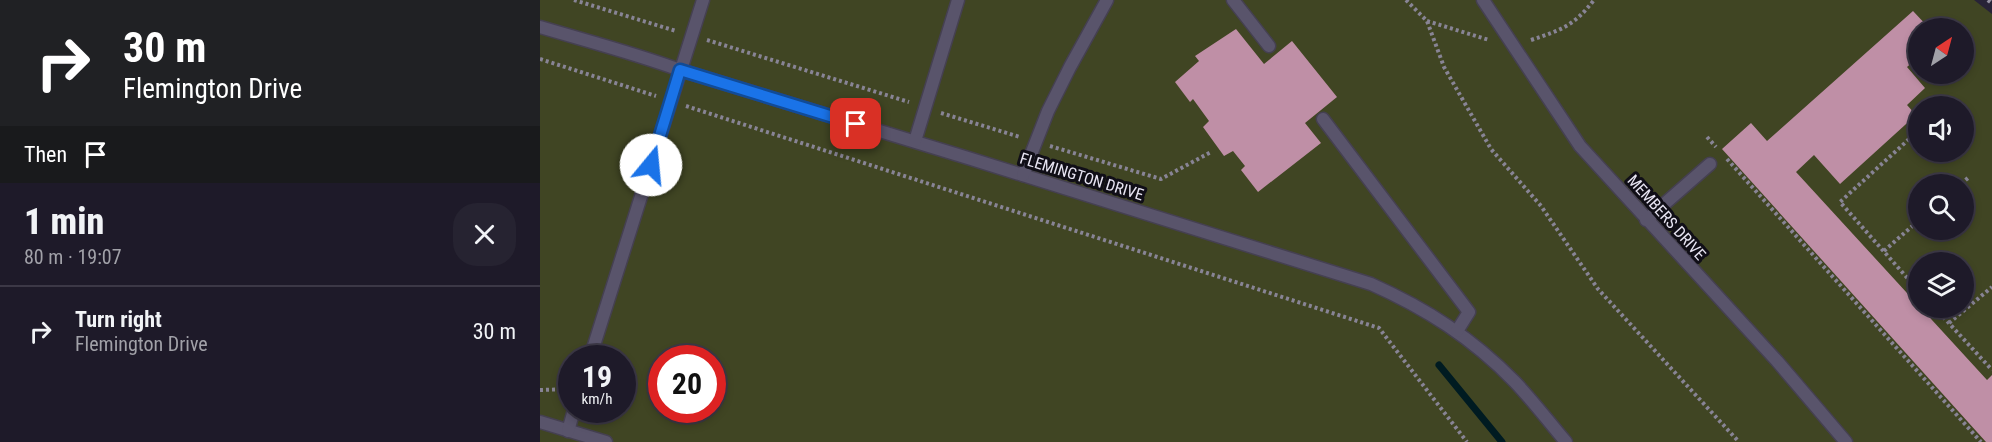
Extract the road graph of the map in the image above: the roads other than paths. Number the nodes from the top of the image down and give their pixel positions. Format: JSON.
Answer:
{"nodes":[{"id":1,"x":703,"y":0,"type":"edge"},
{"id":2,"x":958,"y":0,"type":"edge"},
{"id":3,"x":1107,"y":0,"type":"edge"},
{"id":4,"x":1233,"y":0,"type":"edge"},
{"id":5,"x":1483,"y":0,"type":"edge"},
{"id":6,"x":540,"y":27,"type":"edge"},
{"id":7,"x":1269,"y":46,"type":"dead end"},
{"id":8,"x":680,"y":70,"type":"junction"},
{"id":9,"x":1323,"y":119,"type":"dead end"},
{"id":10,"x":915,"y":141,"type":"junction"},
{"id":11,"x":1710,"y":164,"type":"dead end"},
{"id":12,"x":1023,"y":175,"type":"junction"},
{"id":13,"x":1646,"y":220,"type":"junction"},
{"id":14,"x":1457,"y":331,"type":"junction"},
{"id":15,"x":594,"y":345,"type":"edge"},
{"id":16,"x":540,"y":422,"type":"edge"},
{"id":17,"x":570,"y":423,"type":"edge"},
{"id":18,"x":568,"y":431,"type":"junction"},
{"id":19,"x":606,"y":442,"type":"edge"},
{"id":20,"x":1566,"y":442,"type":"edge"},
{"id":21,"x":1846,"y":442,"type":"edge"}],
"edges":[{"from":1,"to":8,"type":"lane"},
{"from":2,"to":10,"type":"lane"},
{"from":3,"to":12,"type":"lane"},
{"from":4,"to":7,"type":"lane"},
{"from":5,"to":13,"type":"lane","name":"MEMBERS DRIVE"},
{"from":6,"to":8,"type":"lane","name":"FLEMINGTON DRIVE"},
{"from":8,"to":10,"type":"lane","name":"FLEMINGTON DRIVE"},
{"from":8,"to":15,"type":"lane"},
{"from":9,"to":14,"type":"lane"},
{"from":10,"to":12,"type":"lane","name":"FLEMINGTON DRIVE"},
{"from":11,"to":13,"type":"lane"},
{"from":12,"to":14,"type":"lane","name":"FLEMINGTON DRIVE"},
{"from":13,"to":21,"type":"lane","name":"MEMBERS DRIVE"},
{"from":14,"to":20,"type":"lane","name":"FLEMINGTON DRIVE"},
{"from":16,"to":18,"type":"lane"},
{"from":17,"to":18,"type":"lane"},
{"from":18,"to":19,"type":"lane"}]}
